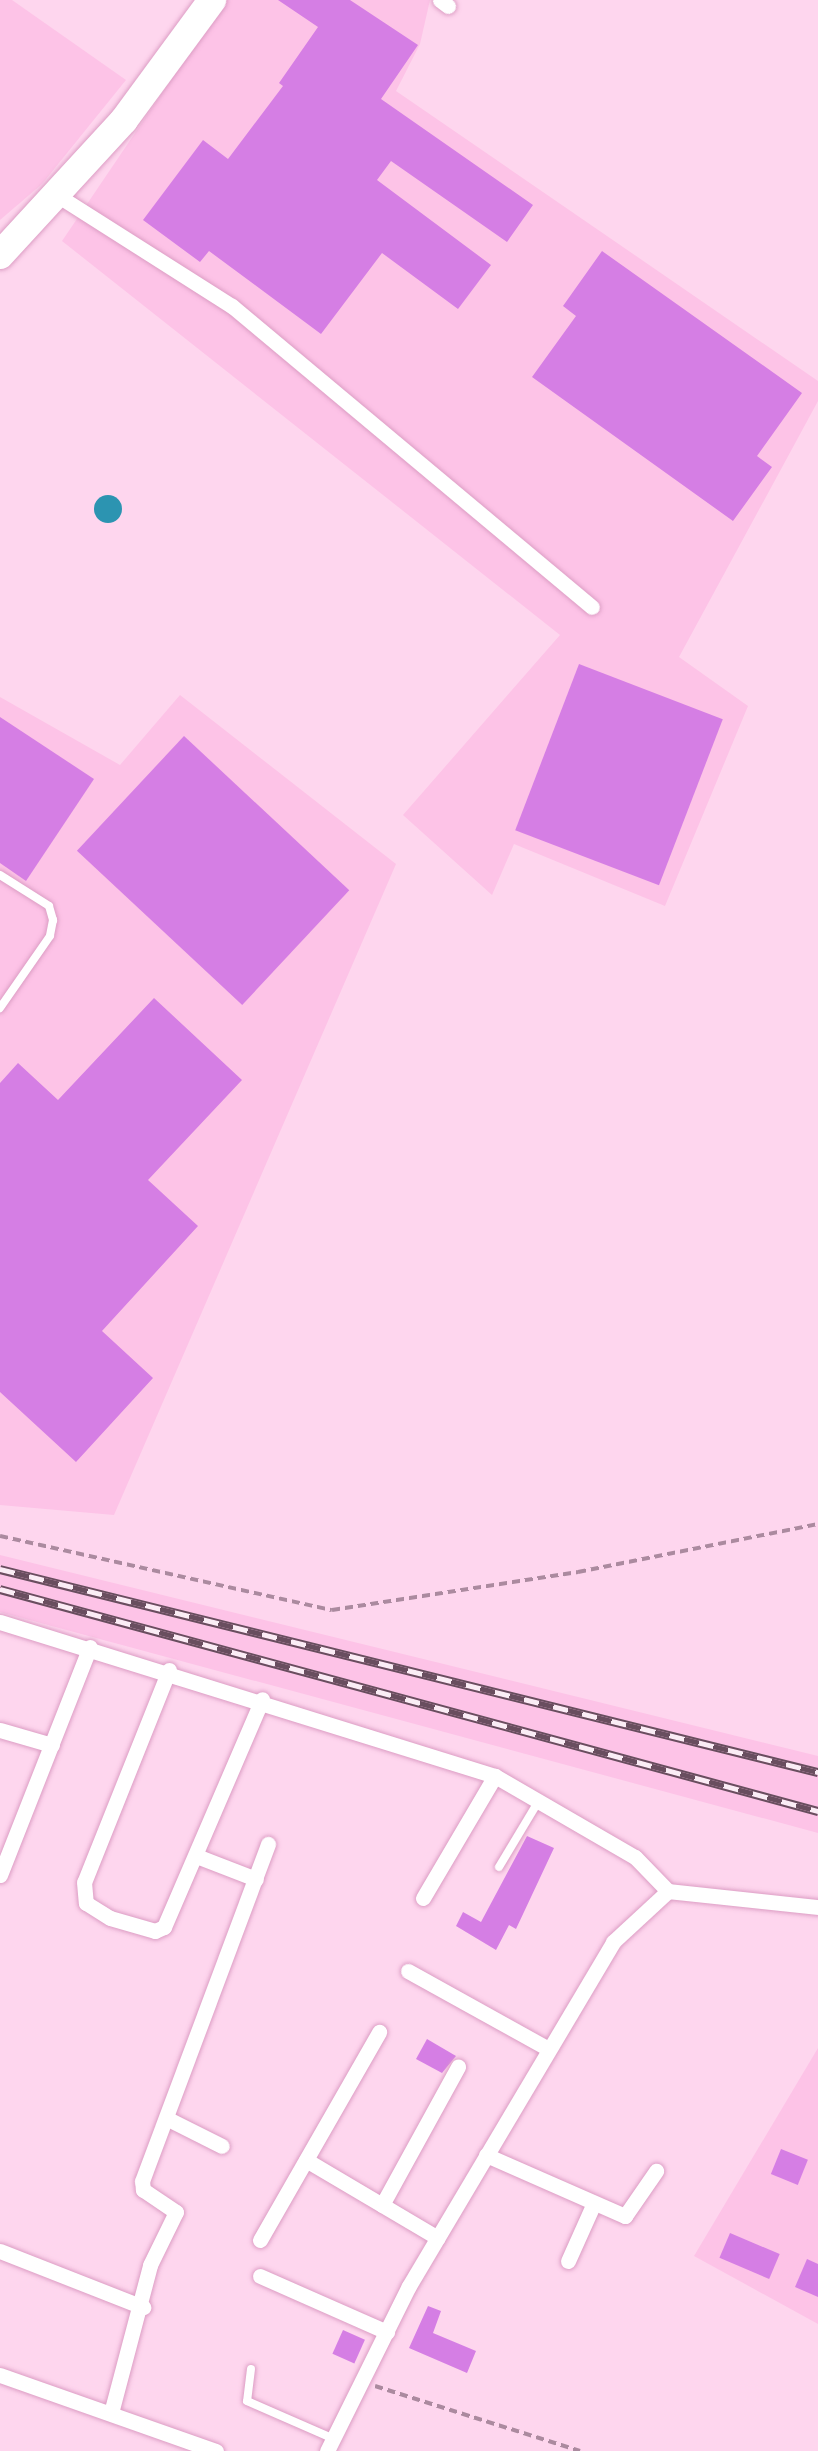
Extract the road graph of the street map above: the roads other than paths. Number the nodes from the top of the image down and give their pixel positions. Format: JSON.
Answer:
{"nodes":[{"id":1,"x":212,"y":0,"type":"edge"},
{"id":2,"x":60,"y":196,"type":"junction"},
{"id":3,"x":0,"y":255,"type":"edge"},
{"id":4,"x":592,"y":606,"type":"dead end"},
{"id":5,"x":0,"y":875,"type":"edge"},
{"id":6,"x":0,"y":1008,"type":"edge"},
{"id":7,"x":0,"y":1622,"type":"edge"},
{"id":8,"x":90,"y":1647,"type":"junction"},
{"id":9,"x":169,"y":1670,"type":"junction"},
{"id":10,"x":262,"y":1699,"type":"junction"},
{"id":11,"x":0,"y":1730,"type":"edge"},
{"id":12,"x":52,"y":1745,"type":"junction"},
{"id":13,"x":495,"y":1776,"type":"junction"},
{"id":14,"x":540,"y":1799,"type":"junction"},
{"id":15,"x":268,"y":1844,"type":"dead end"},
{"id":16,"x":199,"y":1857,"type":"junction"},
{"id":17,"x":499,"y":1867,"type":"dead end"},
{"id":18,"x":0,"y":1875,"type":"edge"},
{"id":19,"x":256,"y":1879,"type":"junction"},
{"id":20,"x":668,"y":1890,"type":"junction"},
{"id":21,"x":422,"y":1898,"type":"dead end"},
{"id":22,"x":818,"y":1907,"type":"edge"},
{"id":23,"x":408,"y":1971,"type":"dead end"},
{"id":24,"x":379,"y":2032,"type":"dead end"},
{"id":25,"x":549,"y":2049,"type":"junction"},
{"id":26,"x":458,"y":2067,"type":"dead end"},
{"id":27,"x":168,"y":2119,"type":"junction"},
{"id":28,"x":222,"y":2146,"type":"dead end"},
{"id":29,"x":486,"y":2155,"type":"junction"},
{"id":30,"x":306,"y":2160,"type":"junction"},
{"id":31,"x":656,"y":2171,"type":"dead end"},
{"id":32,"x":382,"y":2205,"type":"junction"},
{"id":33,"x":593,"y":2205,"type":"junction"},
{"id":34,"x":438,"y":2238,"type":"junction"},
{"id":35,"x":260,"y":2240,"type":"dead end"},
{"id":36,"x":0,"y":2251,"type":"edge"},
{"id":37,"x":568,"y":2261,"type":"dead end"},
{"id":38,"x":260,"y":2276,"type":"dead end"},
{"id":39,"x":143,"y":2307,"type":"junction"},
{"id":40,"x":387,"y":2332,"type":"junction"},
{"id":41,"x":251,"y":2369,"type":"dead end"},
{"id":42,"x":0,"y":2375,"type":"edge"},
{"id":43,"x":111,"y":2413,"type":"junction"},
{"id":44,"x":330,"y":2445,"type":"edge"},
{"id":45,"x":216,"y":2451,"type":"edge"}],
"edges":[{"from":1,"to":2,"type":"highway"},
{"from":2,"to":3,"type":"highway"},
{"from":2,"to":4,"type":"street"},
{"from":5,"to":6,"type":"lane"},
{"from":7,"to":8,"type":"street"},
{"from":8,"to":9,"type":"street"},
{"from":8,"to":12,"type":"street"},
{"from":9,"to":10,"type":"street"},
{"from":9,"to":16,"type":"street"},
{"from":10,"to":13,"type":"street"},
{"from":10,"to":16,"type":"street"},
{"from":11,"to":12,"type":"street"},
{"from":12,"to":18,"type":"street"},
{"from":13,"to":14,"type":"street"},
{"from":13,"to":21,"type":"street"},
{"from":14,"to":17,"type":"lane"},
{"from":14,"to":20,"type":"street"},
{"from":15,"to":19,"type":"street"},
{"from":16,"to":19,"type":"street"},
{"from":19,"to":27,"type":"street"},
{"from":20,"to":22,"type":"street"},
{"from":20,"to":25,"type":"street"},
{"from":23,"to":25,"type":"street"},
{"from":24,"to":30,"type":"street"},
{"from":25,"to":29,"type":"street"},
{"from":26,"to":32,"type":"street"},
{"from":27,"to":28,"type":"street"},
{"from":27,"to":39,"type":"street"},
{"from":29,"to":33,"type":"street"},
{"from":29,"to":34,"type":"street"},
{"from":30,"to":32,"type":"street"},
{"from":30,"to":35,"type":"street"},
{"from":31,"to":33,"type":"street"},
{"from":32,"to":34,"type":"street"},
{"from":33,"to":37,"type":"street"},
{"from":34,"to":40,"type":"street"},
{"from":36,"to":39,"type":"street"},
{"from":38,"to":40,"type":"street"},
{"from":39,"to":43,"type":"street"},
{"from":40,"to":44,"type":"street"},
{"from":41,"to":44,"type":"lane"},
{"from":42,"to":43,"type":"street"},
{"from":43,"to":45,"type":"street"}]}
